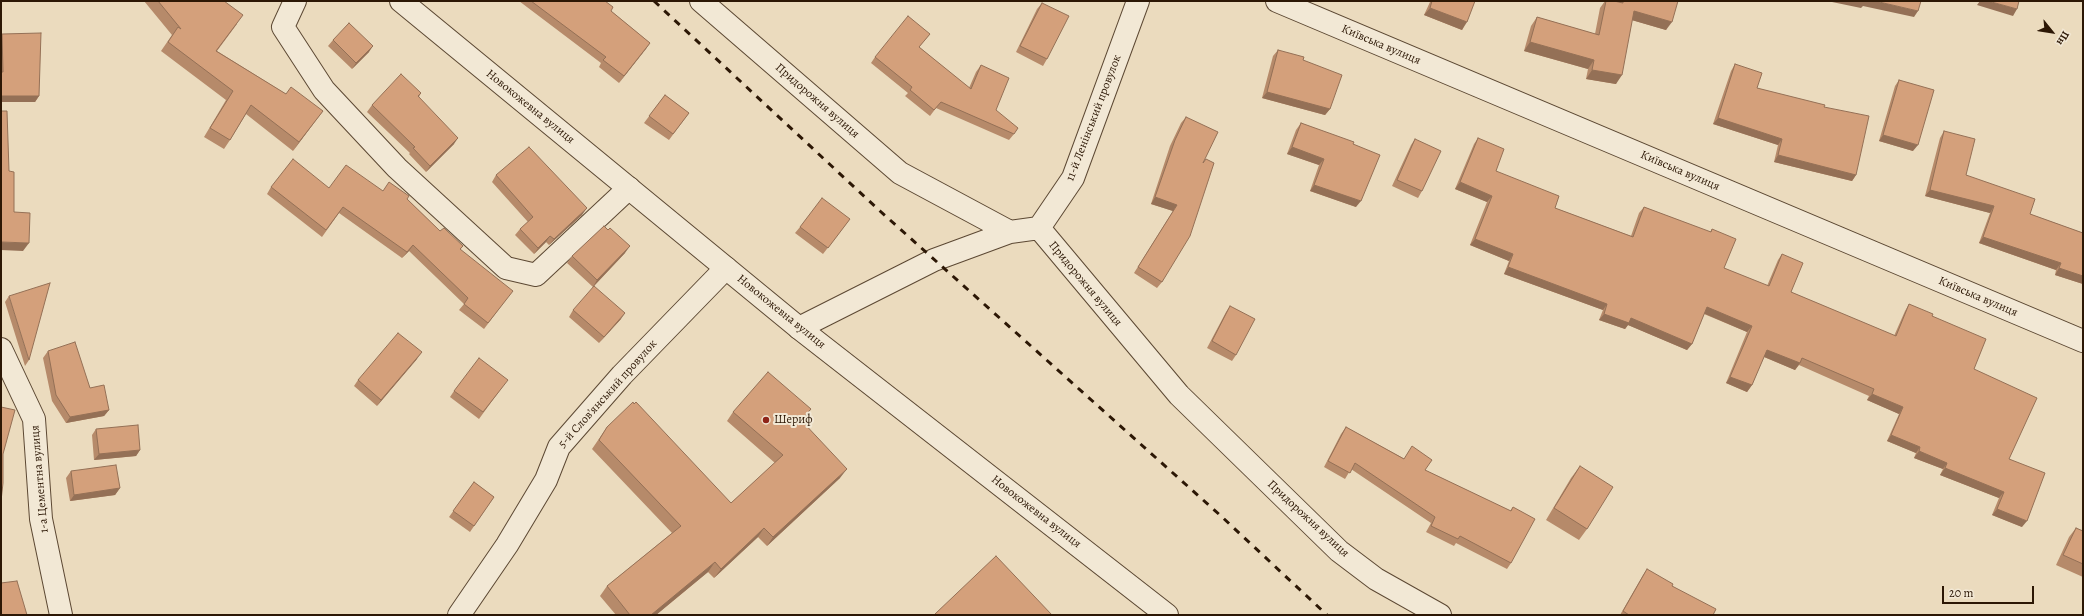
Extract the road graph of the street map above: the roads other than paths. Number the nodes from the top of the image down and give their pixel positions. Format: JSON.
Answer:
{"nodes":[{"id":1,"x":295,"y":1,"type":"edge"},
{"id":2,"x":401,"y":1,"type":"edge"},
{"id":3,"x":701,"y":1,"type":"edge"},
{"id":4,"x":1138,"y":1,"type":"edge"},
{"id":5,"x":1277,"y":1,"type":"edge"},
{"id":6,"x":629,"y":188,"type":"junction"},
{"id":7,"x":1039,"y":228,"type":"junction"},
{"id":8,"x":1010,"y":232,"type":"junction"},
{"id":9,"x":726,"y":268,"type":"junction"},
{"id":10,"x":800,"y":328,"type":"junction"},
{"id":11,"x":2083,"y":341,"type":"edge"},
{"id":12,"x":1,"y":349,"type":"edge"},
{"id":13,"x":61,"y":615,"type":"edge"},
{"id":14,"x":459,"y":615,"type":"edge"},
{"id":15,"x":1167,"y":615,"type":"edge"},
{"id":16,"x":1440,"y":615,"type":"edge"}],
"edges":[{"from":1,"to":6,"type":"street"},
{"from":2,"to":6,"type":"street","name":"Новокожевна вулиця"},
{"from":3,"to":8,"type":"street","name":"Придорожня вулиця"},
{"from":4,"to":7,"type":"street","name":"11-й Ленінський провулок"},
{"from":5,"to":11,"type":"street","name":"Київська вулиця"},
{"from":6,"to":9,"type":"street","name":"Новокожевна вулиця"},
{"from":7,"to":8,"type":"street"},
{"from":7,"to":16,"type":"street","name":"Придорожня вулиця"},
{"from":8,"to":10,"type":"street"},
{"from":9,"to":10,"type":"street","name":"Новокожевна вулиця"},
{"from":9,"to":14,"type":"street","name":"5-й Слов’янський провулок"},
{"from":10,"to":15,"type":"street","name":"Новокожевна вулиця"},
{"from":12,"to":13,"type":"street","name":"1-а Цементна вулиця"}]}
